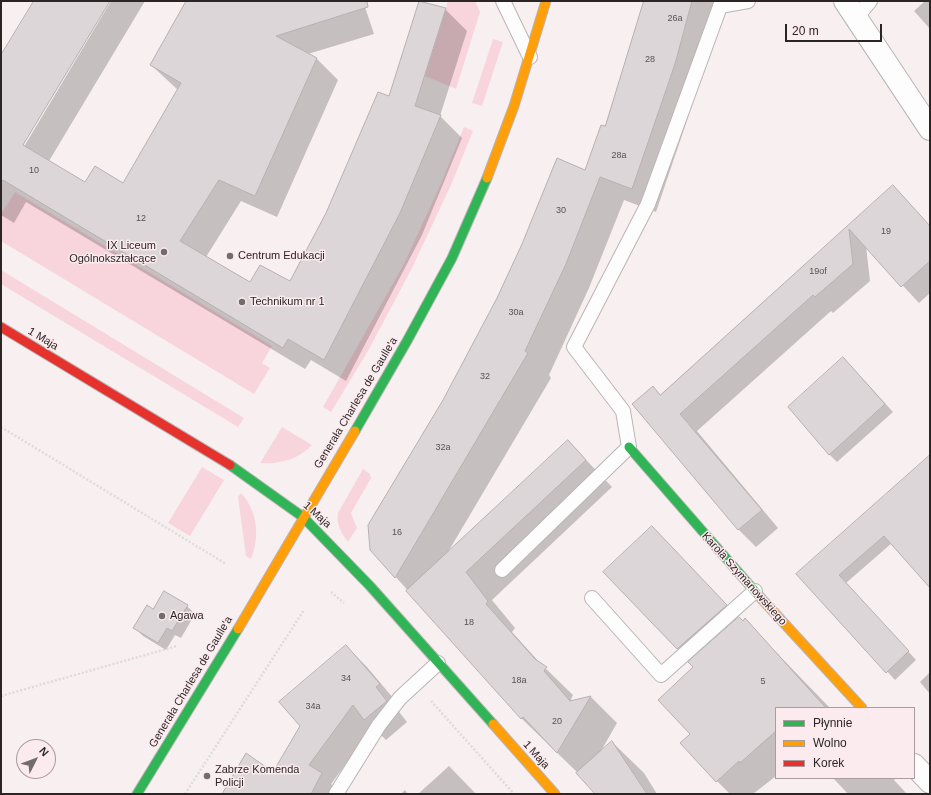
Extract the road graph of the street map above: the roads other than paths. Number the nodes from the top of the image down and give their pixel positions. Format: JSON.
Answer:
{"nodes":[{"id":1,"x":503,"y":1,"type":"edge"},
{"id":2,"x":546,"y":1,"type":"edge"},
{"id":3,"x":748,"y":1,"type":"edge"},
{"id":4,"x":870,"y":1,"type":"edge"},
{"id":5,"x":721,"y":3,"type":"edge"},
{"id":6,"x":851,"y":9,"type":"edge"},
{"id":7,"x":530,"y":57,"type":"junction"},
{"id":8,"x":930,"y":129,"type":"edge"},
{"id":9,"x":1,"y":327,"type":"edge"},
{"id":10,"x":630,"y":447,"type":"junction"},
{"id":11,"x":303,"y":517,"type":"junction"},
{"id":12,"x":502,"y":570,"type":"dead end"},
{"id":13,"x":755,"y":592,"type":"junction"},
{"id":14,"x":592,"y":598,"type":"dead end"},
{"id":15,"x":438,"y":663,"type":"junction"},
{"id":16,"x":861,"y":707,"type":"edge"},
{"id":17,"x":915,"y":766,"type":"edge"},
{"id":18,"x":930,"y":782,"type":"edge"},
{"id":19,"x":342,"y":791,"type":"edge"},
{"id":20,"x":137,"y":794,"type":"edge"},
{"id":21,"x":555,"y":794,"type":"edge"}],
"edges":[{"from":1,"to":7,"type":"lane"},
{"from":2,"to":7,"type":"street","name":"Generała Charlesa de Gaulle'a"},
{"from":3,"to":5,"type":"lane"},
{"from":4,"to":6,"type":"lane"},
{"from":5,"to":10,"type":"lane"},
{"from":6,"to":8,"type":"street"},
{"from":7,"to":11,"type":"street","name":"Generała Charlesa de Gaulle'a"},
{"from":9,"to":11,"type":"street","name":"1 Maja"},
{"from":10,"to":12,"type":"lane"},
{"from":10,"to":13,"type":"street","name":"Karola Szymanowskiego"},
{"from":11,"to":15,"type":"street","name":"1 Maja"},
{"from":11,"to":20,"type":"street","name":"Generała Charlesa de Gaulle'a"},
{"from":13,"to":14,"type":"lane"},
{"from":13,"to":16,"type":"street","name":"Karola Szymanowskiego"},
{"from":15,"to":19,"type":"lane"},
{"from":15,"to":21,"type":"street","name":"1 Maja"},
{"from":17,"to":18,"type":"street"}]}
